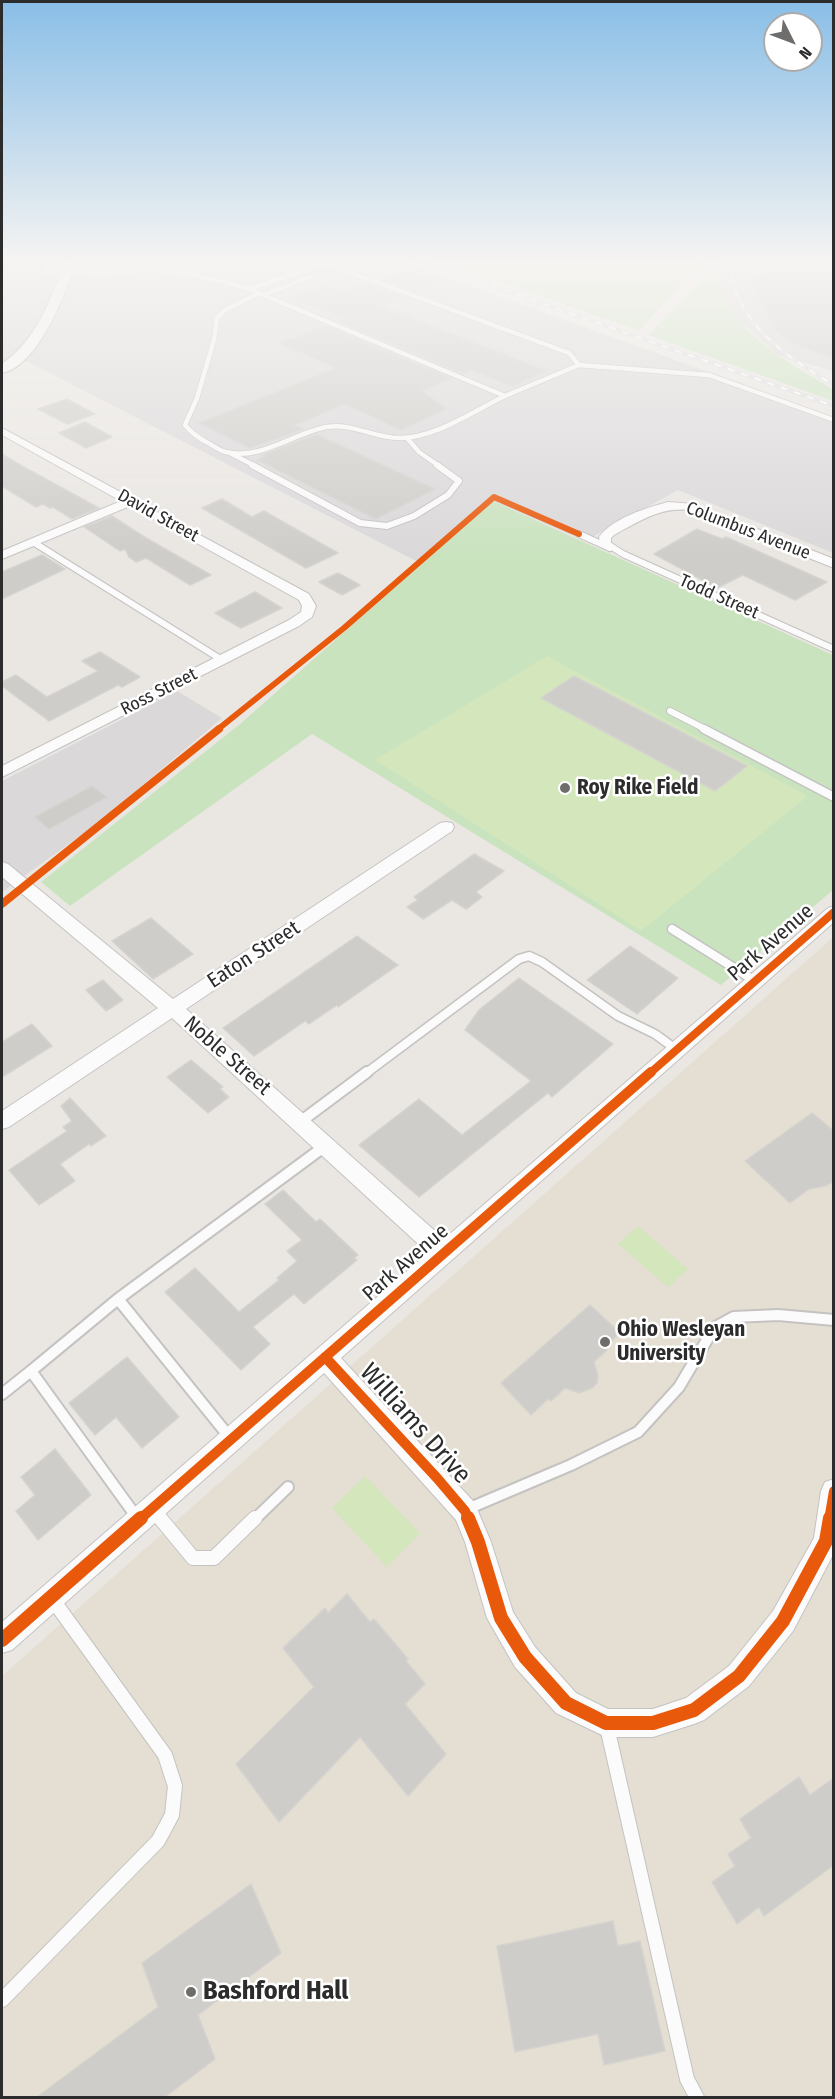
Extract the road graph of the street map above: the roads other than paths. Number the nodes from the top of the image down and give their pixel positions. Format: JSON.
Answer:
{"nodes":[{"id":1,"x":15,"y":360,"type":"edge"},
{"id":2,"x":208,"y":360,"type":"edge"},
{"id":3,"x":419,"y":360,"type":"edge"},
{"id":4,"x":575,"y":360,"type":"edge"},
{"id":5,"x":579,"y":365,"type":"junction"},
{"id":6,"x":2,"y":369,"type":"edge"},
{"id":7,"x":505,"y":396,"type":"junction"},
{"id":8,"x":834,"y":420,"type":"edge"},
{"id":9,"x":2,"y":431,"type":"edge"},
{"id":10,"x":407,"y":438,"type":"junction"},
{"id":11,"x":230,"y":453,"type":"junction"},
{"id":12,"x":131,"y":501,"type":"junction"},
{"id":13,"x":579,"y":534,"type":"dead end"},
{"id":14,"x":33,"y":542,"type":"junction"},
{"id":15,"x":609,"y":546,"type":"junction"},
{"id":16,"x":2,"y":555,"type":"edge"},
{"id":17,"x":834,"y":564,"type":"edge"},
{"id":18,"x":309,"y":606,"type":"joint"},
{"id":19,"x":834,"y":649,"type":"edge"},
{"id":20,"x":222,"y":660,"type":"junction"},
{"id":21,"x":670,"y":711,"type":"dead end"},
{"id":22,"x":2,"y":772,"type":"edge"},
{"id":23,"x":834,"y":797,"type":"edge"},
{"id":24,"x":446,"y":827,"type":"dead end"},
{"id":25,"x":2,"y":867,"type":"edge"},
{"id":26,"x":834,"y":912,"type":"edge"},
{"id":27,"x":672,"y":929,"type":"dead end"},
{"id":28,"x":755,"y":981,"type":"junction"},
{"id":29,"x":172,"y":1008,"type":"junction"},
{"id":30,"x":677,"y":1050,"type":"junction"},
{"id":31,"x":2,"y":1121,"type":"edge"},
{"id":32,"x":300,"y":1122,"type":"junction"},
{"id":33,"x":325,"y":1146,"type":"junction"},
{"id":34,"x":445,"y":1254,"type":"junction"},
{"id":35,"x":118,"y":1299,"type":"junction"},
{"id":36,"x":834,"y":1320,"type":"edge"},
{"id":37,"x":325,"y":1357,"type":"junction"},
{"id":38,"x":31,"y":1371,"type":"junction"},
{"id":39,"x":2,"y":1394,"type":"edge"},
{"id":40,"x":231,"y":1439,"type":"junction"},
{"id":41,"x":288,"y":1487,"type":"dead end"},
{"id":42,"x":834,"y":1491,"type":"edge"},
{"id":43,"x":465,"y":1511,"type":"junction"},
{"id":44,"x":145,"y":1514,"type":"junction"},
{"id":45,"x":51,"y":1598,"type":"junction"},
{"id":46,"x":2,"y":1640,"type":"edge"},
{"id":47,"x":606,"y":1723,"type":"junction"},
{"id":48,"x":2,"y":2000,"type":"edge"},
{"id":49,"x":697,"y":2097,"type":"edge"}],
"edges":[{"from":1,"to":6,"type":"street"},
{"from":2,"to":11,"type":"lane"},
{"from":3,"to":7,"type":"lane"},
{"from":4,"to":5,"type":"lane"},
{"from":5,"to":7,"type":"lane"},
{"from":5,"to":8,"type":"lane"},
{"from":7,"to":10,"type":"lane"},
{"from":9,"to":12,"type":"street","name":"David Street"},
{"from":10,"to":11,"type":"lane"},
{"from":10,"to":11,"type":"lane"},
{"from":12,"to":14,"type":"street"},
{"from":12,"to":18,"type":"street","name":"David Street"},
{"from":13,"to":15,"type":"lane","name":"Todd Street"},
{"from":14,"to":16,"type":"street"},
{"from":14,"to":20,"type":"lane"},
{"from":15,"to":17,"type":"street","name":"Columbus Avenue"},
{"from":15,"to":19,"type":"lane","name":"Todd Street"},
{"from":18,"to":20,"type":"street","name":"Ross Street"},
{"from":20,"to":22,"type":"street","name":"Ross Street"},
{"from":21,"to":23,"type":"lane"},
{"from":24,"to":29,"type":"street","name":"Eaton Street"},
{"from":25,"to":29,"type":"street","name":"Noble Street"},
{"from":26,"to":28,"type":"street","name":"Park Avenue"},
{"from":27,"to":28,"type":"lane"},
{"from":28,"to":30,"type":"street","name":"Park Avenue"},
{"from":29,"to":31,"type":"street","name":"Eaton Street"},
{"from":29,"to":32,"type":"street","name":"Noble Street"},
{"from":30,"to":32,"type":"lane"},
{"from":30,"to":34,"type":"street","name":"Park Avenue"},
{"from":32,"to":33,"type":"street","name":"Noble Street"},
{"from":33,"to":34,"type":"street","name":"Noble Street"},
{"from":33,"to":35,"type":"lane"},
{"from":34,"to":37,"type":"street","name":"Park Avenue"},
{"from":35,"to":38,"type":"lane"},
{"from":35,"to":40,"type":"lane"},
{"from":36,"to":43,"type":"lane"},
{"from":37,"to":40,"type":"street","name":"Park Avenue"},
{"from":37,"to":43,"type":"street","name":"Williams Drive"},
{"from":38,"to":39,"type":"lane"},
{"from":38,"to":44,"type":"lane"},
{"from":40,"to":44,"type":"street","name":"Park Avenue"},
{"from":41,"to":44,"type":"lane"},
{"from":42,"to":47,"type":"street","name":"Williams Drive"},
{"from":43,"to":47,"type":"street","name":"Williams Drive"},
{"from":44,"to":45,"type":"street","name":"Park Avenue"},
{"from":45,"to":46,"type":"street","name":"Park Avenue"},
{"from":45,"to":48,"type":"lane"},
{"from":47,"to":49,"type":"lane"}]}
